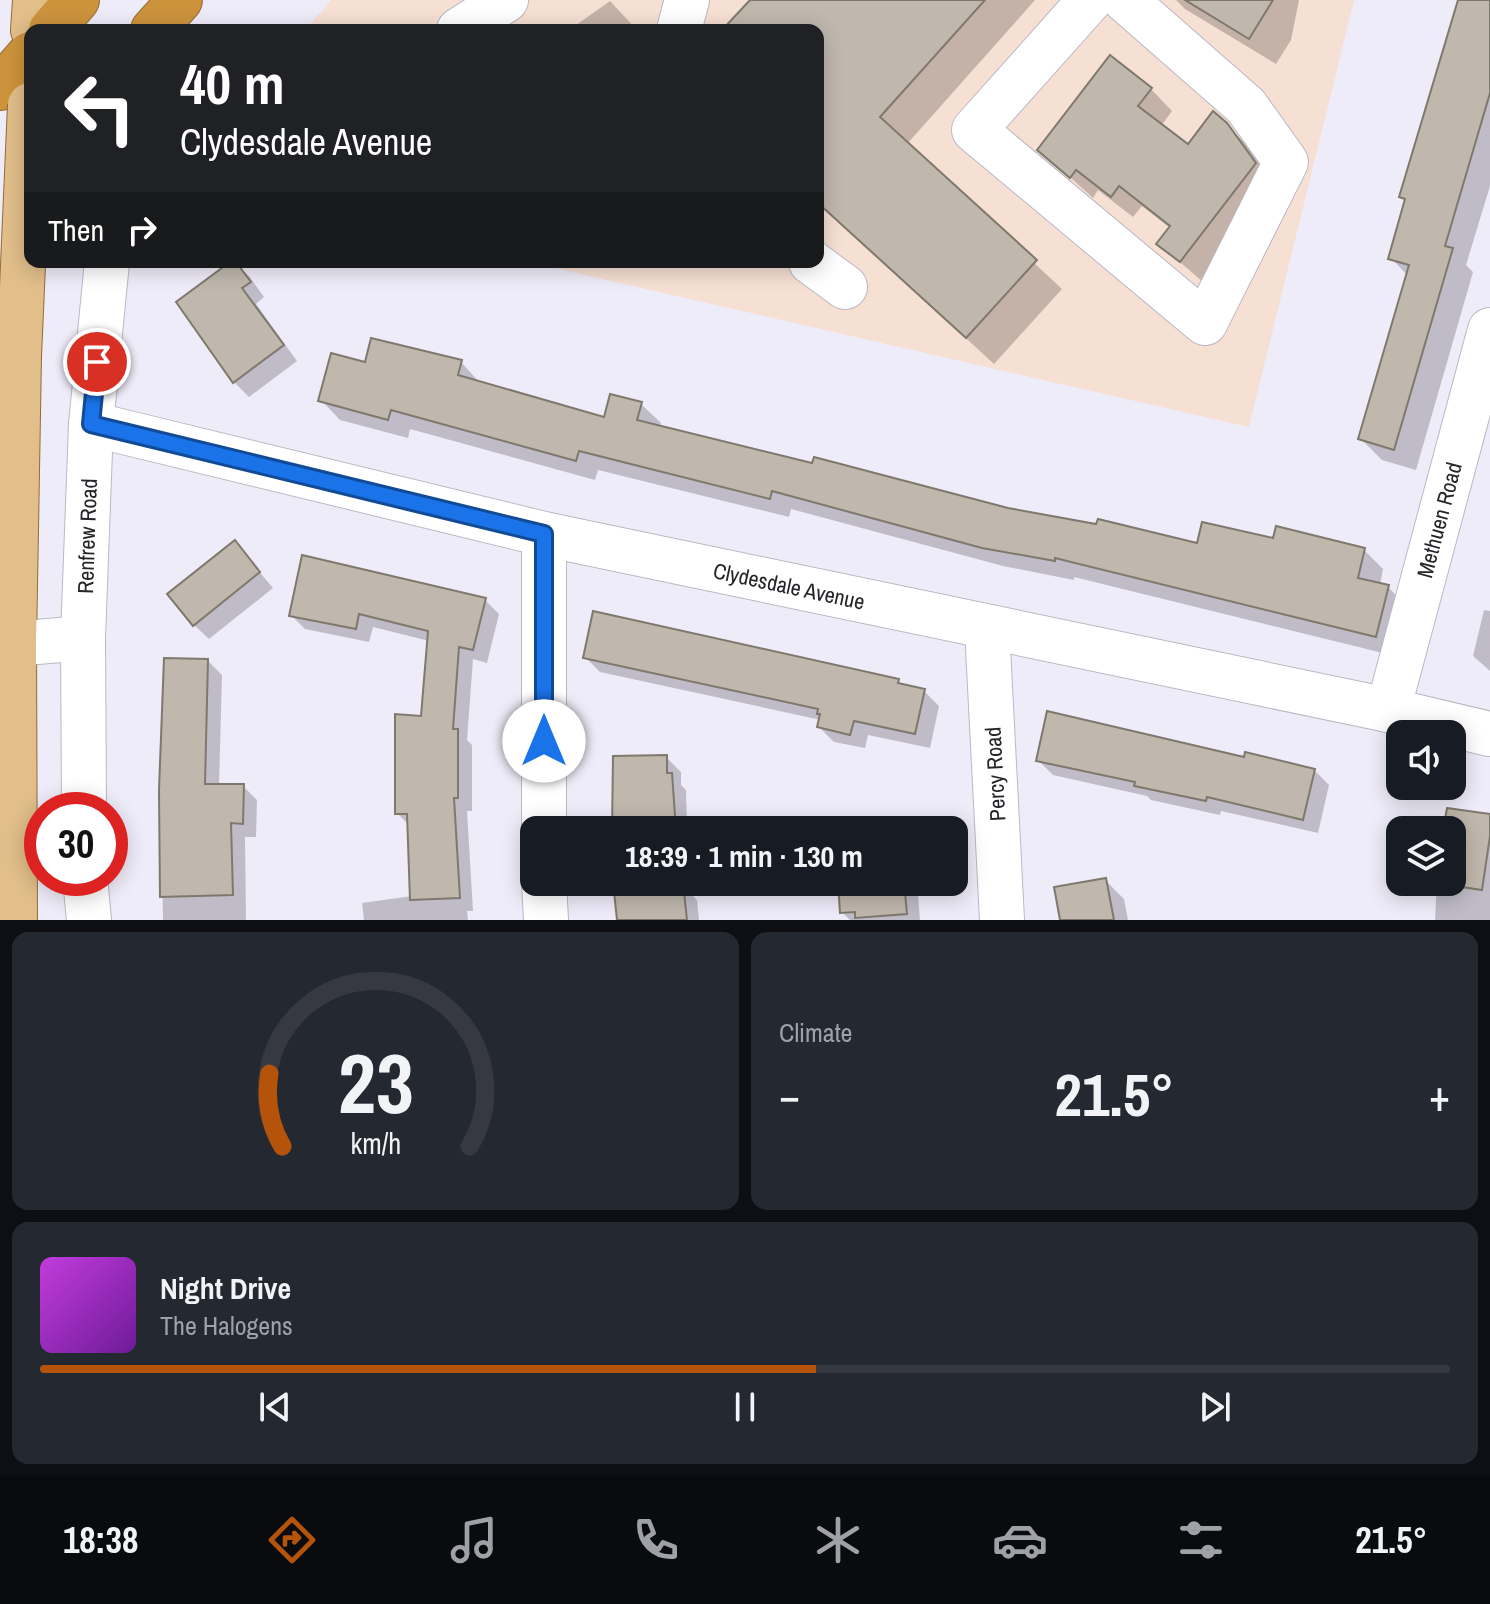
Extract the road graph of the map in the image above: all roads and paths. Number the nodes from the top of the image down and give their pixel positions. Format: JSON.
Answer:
{"nodes":[{"id":1,"x":35,"y":0,"type":"edge"},
{"id":2,"x":77,"y":0,"type":"edge"},
{"id":3,"x":180,"y":0,"type":"edge"},
{"id":4,"x":506,"y":0,"type":"edge"},
{"id":5,"x":687,"y":0,"type":"edge"},
{"id":6,"x":1090,"y":0,"type":"edge"},
{"id":7,"x":1125,"y":0,"type":"edge"},
{"id":8,"x":33,"y":24,"type":"edge"},
{"id":9,"x":56,"y":24,"type":"edge"},
{"id":10,"x":158,"y":24,"type":"edge"},
{"id":11,"x":468,"y":24,"type":"edge"},
{"id":12,"x":681,"y":24,"type":"edge"},
{"id":13,"x":24,"y":61,"type":"edge"},
{"id":14,"x":0,"y":88,"type":"edge"},
{"id":15,"x":24,"y":178,"type":"edge"},
{"id":16,"x":0,"y":206,"type":"edge"},
{"id":17,"x":25,"y":268,"type":"edge"},
{"id":18,"x":106,"y":268,"type":"edge"},
{"id":19,"x":1490,"y":330,"type":"edge"},
{"id":20,"x":91,"y":424,"type":"junction"},
{"id":21,"x":544,"y":534,"type":"junction"},
{"id":22,"x":987,"y":628,"type":"junction"},
{"id":23,"x":83,"y":638,"type":"junction"},
{"id":24,"x":14,"y":644,"type":"junction"},
{"id":25,"x":1388,"y":710,"type":"junction"},
{"id":26,"x":1490,"y":734,"type":"edge"},
{"id":27,"x":84,"y":792,"type":"edge"},
{"id":28,"x":544,"y":816,"type":"edge"},
{"id":29,"x":87,"y":896,"type":"edge"},
{"id":30,"x":545,"y":896,"type":"edge"},
{"id":31,"x":15,"y":920,"type":"edge"},
{"id":32,"x":89,"y":920,"type":"edge"},
{"id":33,"x":546,"y":920,"type":"edge"},
{"id":34,"x":1002,"y":920,"type":"edge"}],
"edges":[{"from":1,"to":8,"type":"main road"},
{"from":2,"to":9,"type":"highway"},
{"from":3,"to":10,"type":"highway"},
{"from":4,"to":11,"type":"street"},
{"from":5,"to":12,"type":"street"},
{"from":6,"to":7,"type":"street"},
{"from":13,"to":14,"type":"highway"},
{"from":15,"to":16,"type":"highway"},
{"from":17,"to":24,"type":"main road","bridge":true},
{"from":18,"to":20,"type":"street","name":"Renfrew Road"},
{"from":19,"to":25,"type":"street","name":"Methuen Road"},
{"from":20,"to":21,"type":"street","name":"Clydesdale Avenue"},
{"from":20,"to":23,"type":"street","name":"Renfrew Road"},
{"from":21,"to":22,"type":"street","name":"Clydesdale Avenue"},
{"from":21,"to":28,"type":"street"},
{"from":22,"to":25,"type":"street","name":"Clydesdale Avenue"},
{"from":22,"to":34,"type":"street","name":"Percy Road"},
{"from":23,"to":24,"type":"street"},
{"from":23,"to":27,"type":"street","name":"Renfrew Road"},
{"from":24,"to":31,"type":"main road"},
{"from":25,"to":26,"type":"street","name":"Clydesdale Avenue"},
{"from":29,"to":32,"type":"street"},
{"from":30,"to":33,"type":"street"}]}
